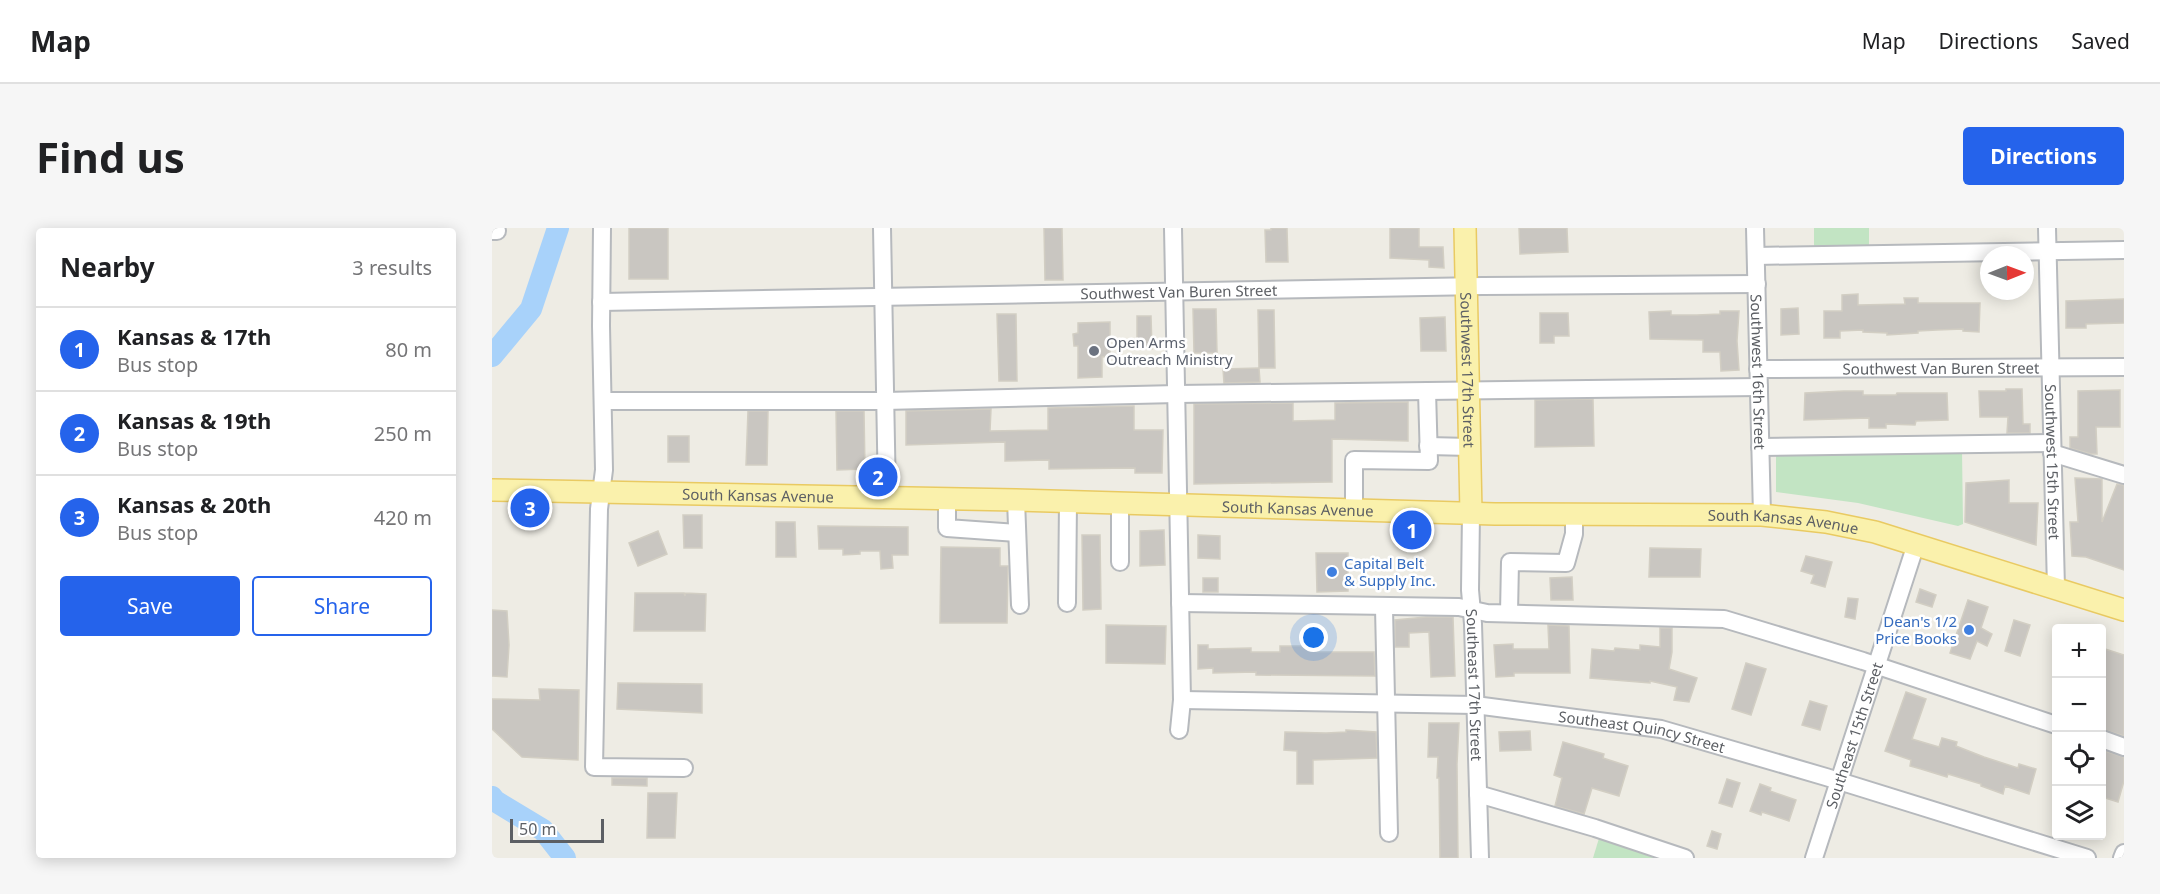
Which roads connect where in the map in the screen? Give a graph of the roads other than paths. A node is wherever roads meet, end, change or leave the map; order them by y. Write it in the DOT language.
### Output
graph roads {
  1 [pos="602,228"];
  2 [pos="882,228"];
  3 [pos="1173,228"];
  4 [pos="1465,228"];
  5 [pos="1755,228"];
  6 [pos="2047,228"];
  7 [pos="2124,250"];
  8 [pos="2048,251"];
  9 [pos="1756,256"];
  10 [pos="1757,284"];
  11 [pos="1466,287"];
  12 [pos="1174,291"];
  13 [pos="884,297"];
  14 [pos="601,302"];
  15 [pos="2050,367"];
  16 [pos="2124,367"];
  17 [pos="1758,369"];
  18 [pos="1759,387"];
  19 [pos="1427,391"];
  20 [pos="1468,391"];
  21 [pos="1177,394"];
  22 [pos="603,401"];
  23 [pos="885,401"];
  24 [pos="1428,446"];
  25 [pos="1470,447"];
  26 [pos="1760,447"];
  27 [pos="2052,448"];
  28 [pos="2124,475"];
  29 [pos="492,490"];
  30 [pos="602,491"];
  31 [pos="887,497"];
  32 [pos="947,499"];
  33 [pos="1016,500"];
  34 [pos="1068,502"];
  35 [pos="1120,503"];
  36 [pos="1178,504"];
  37 [pos="1354,509"];
  38 [pos="1471,513"];
  39 [pos="1574,514"];
  40 [pos="1761,515"];
  41 [pos="1017,533"];
  42 [pos="1916,544"];
  43 [pos="1120,562"];
  44 [pos="2056,588"];
  45 [pos="1067,603"];
  46 [pos="1180,603"];
  47 [pos="1020,605"];
  48 [pos="1384,608"];
  49 [pos="1472,610"];
  50 [pos="2124,610"];
  51 [pos="1509,613"];
  52 [pos="1876,667"];
  53 [pos="1182,700"];
  54 [pos="1387,704"];
  55 [pos="1475,705"];
  56 [pos="2052,724"];
  57 [pos="1179,730"];
  58 [pos="2106,740"];
  59 [pos="2124,747"];
  60 [pos="684,768"];
  61 [pos="1839,781"];
  62 [pos="1479,794"];
  63 [pos="1389,833"];
  64 [pos="2124,853"];
  65 [pos="1480,858"];
  66 [pos="1685,858"];
  67 [pos="1814,858"];
  68 [pos="2087,858"];
  69 [pos="2122,858"];
  1 -- 14 [label="street"];
  2 -- 13 [label="street"];
  3 -- 12 [label="street"];
  4 -- 11 [label="main road, Southwest 17th Street"];
  5 -- 9 [label="street, Southwest 16th Street"];
  6 -- 8 [label="street, Southwest 15th Street"];
  7 -- 8 [label="street"];
  8 -- 9 [label="street"];
  8 -- 15 [label="street, Southwest 15th Street"];
  9 -- 10 [label="street, Southwest 16th Street"];
  10 -- 11 [label="street, Southwest Van Buren Street"];
  10 -- 17 [label="street, Southwest 16th Street"];
  11 -- 12 [label="street, Southwest Van Buren Street"];
  11 -- 20 [label="main road, Southwest 17th Street"];
  12 -- 13 [label="street, Southwest Van Buren Street"];
  12 -- 21 [label="street"];
  13 -- 14 [label="street, Southwest Van Buren Street"];
  13 -- 23 [label="street"];
  14 -- 22 [label="street"];
  15 -- 16 [label="street, Southwest Van Buren Street"];
  15 -- 17 [label="street, Southwest Van Buren Street"];
  15 -- 27 [label="street, Southwest 15th Street"];
  17 -- 18 [label="street, Southwest 16th Street"];
  18 -- 20 [label="street"];
  18 -- 26 [label="street, Southwest 16th Street"];
  19 -- 20 [label="street"];
  19 -- 21 [label="street"];
  19 -- 24 [label="street"];
  20 -- 25 [label="main road, Southwest 17th Street"];
  21 -- 23 [label="street"];
  21 -- 36 [label="street"];
  22 -- 23 [label="street"];
  22 -- 30 [label="street"];
  23 -- 31 [label="street"];
  24 -- 25 [label="street"];
  24 -- 37 [label="street"];
  25 -- 38 [label="main road, Southwest 17th Street"];
  26 -- 27 [label="street"];
  26 -- 40 [label="street, Southwest 16th Street"];
  27 -- 28 [label="street"];
  27 -- 44 [label="street, Southwest 15th Street"];
  29 -- 30 [label="main road, South Kansas Avenue"];
  30 -- 31 [label="main road, South Kansas Avenue"];
  30 -- 60 [label="street"];
  31 -- 32 [label="main road, South Kansas Avenue"];
  32 -- 33 [label="main road, South Kansas Avenue"];
  32 -- 41 [label="street"];
  33 -- 34 [label="main road, South Kansas Avenue"];
  33 -- 41 [label="street"];
  34 -- 35 [label="main road, South Kansas Avenue"];
  34 -- 45 [label="street"];
  35 -- 36 [label="main road, South Kansas Avenue"];
  35 -- 43 [label="street"];
  36 -- 37 [label="main road, South Kansas Avenue"];
  36 -- 46 [label="street"];
  37 -- 38 [label="main road, South Kansas Avenue"];
  38 -- 39 [label="main road, South Kansas Avenue"];
  38 -- 49 [label="street, Southeast 17th Street"];
  39 -- 40 [label="main road, South Kansas Avenue"];
  39 -- 51 [label="street"];
  40 -- 42 [label="main road, South Kansas Avenue"];
  41 -- 47 [label="street"];
  42 -- 44 [label="main road, South Kansas Avenue"];
  42 -- 52 [label="street, Southeast 15th Street"];
  44 -- 50 [label="main road, South Kansas Avenue"];
  46 -- 48 [label="street"];
  46 -- 53 [label="street"];
  48 -- 49 [label="street"];
  48 -- 54 [label="street"];
  49 -- 51 [label="street"];
  49 -- 55 [label="street, Southeast 17th Street"];
  51 -- 52 [label="street"];
  52 -- 56 [label="street"];
  52 -- 61 [label="street, Southeast 15th Street"];
  53 -- 54 [label="street, Southeast Quincy Street"];
  53 -- 57 [label="street"];
  54 -- 55 [label="street, Southeast Quincy Street"];
  54 -- 63 [label="street"];
  55 -- 61 [label="street, Southeast Quincy Street"];
  55 -- 62 [label="street, Southeast 17th Street"];
  58 -- 59 [label="street"];
  61 -- 67 [label="street, Southeast 15th Street"];
  61 -- 68 [label="street, Southeast Quincy Street"];
  62 -- 65 [label="street, Southeast 17th Street"];
  62 -- 66 [label="street"];
  64 -- 69 [label="street"];
}
